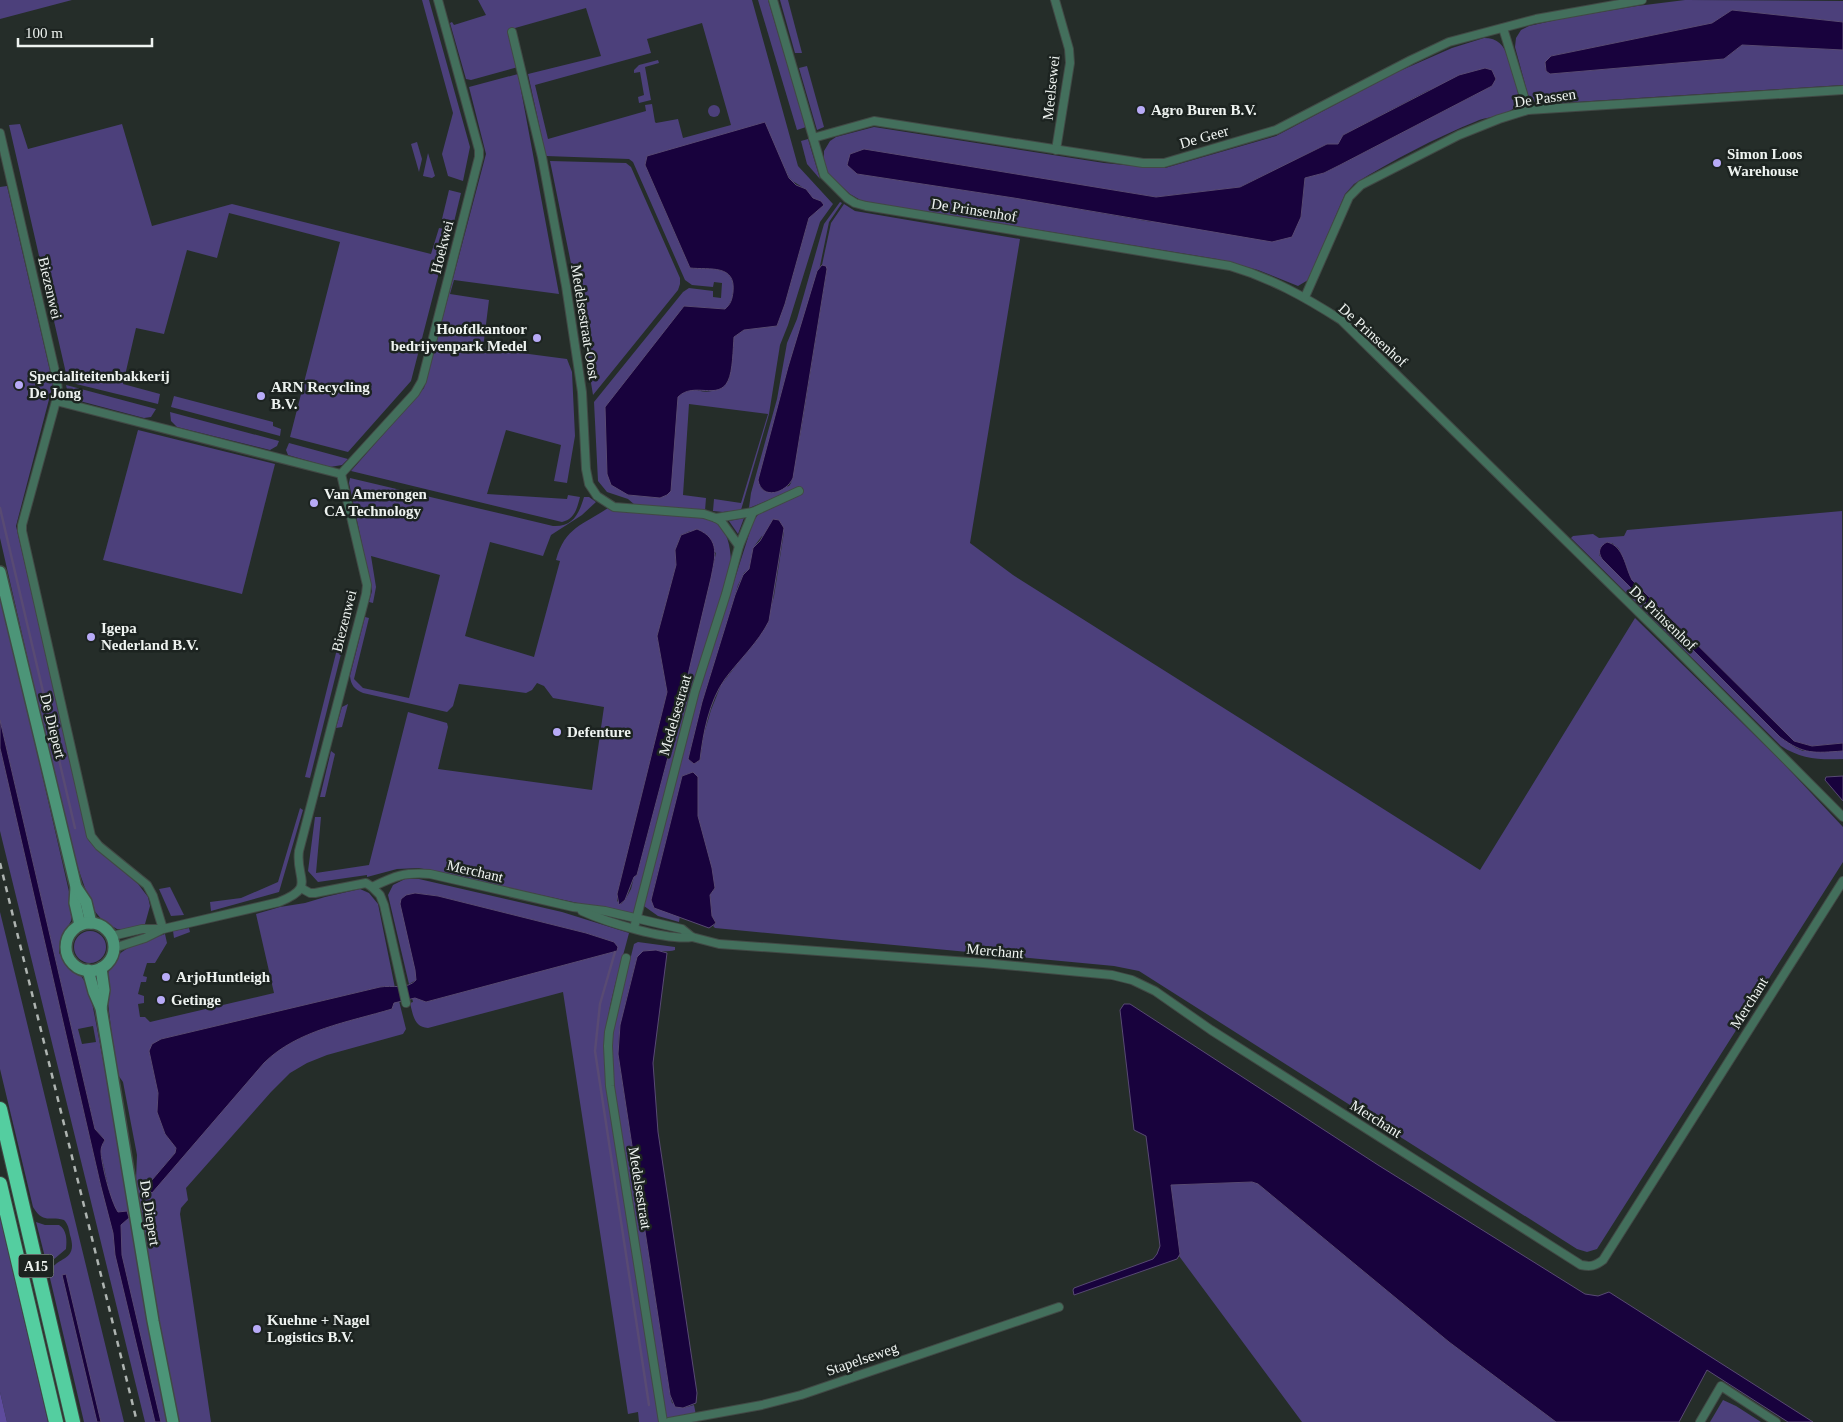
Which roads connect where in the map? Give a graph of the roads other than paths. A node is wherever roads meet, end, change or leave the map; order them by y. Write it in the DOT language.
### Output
graph roads {
  1 [pos="438,0"];
  2 [pos="773,0"];
  3 [pos="1055,0"];
  4 [pos="1642,0"];
  5 [pos="1503,28"];
  6 [pos="512,32"];
  7 [pos="1843,90"];
  8 [pos="1528,110"];
  9 [pos="0,133"];
  10 [pos="813,138"];
  11 [pos="1056,150"];
  12 [pos="1305,297"];
  13 [pos="56,401"];
  14 [pos="341,474"];
  15 [pos="799,491"];
  16 [pos="753,512"];
  17 [pos="716,518"];
  18 [pos="739,546"];
  19 [pos="0,572"];
  20 [pos="1843,817"];
  21 [pos="1843,880"];
  22 [pos="372,887"];
  23 [pos="300,888"];
  24 [pos="573,908"];
  25 [pos="637,919"];
  26 [pos="86,924"];
  27 [pos="634,928"];
  28 [pos="163,929"];
  29 [pos="692,937"];
  30 [pos="113,942"];
  31 [pos="626,958"];
  32 [pos="101,968"];
  33 [pos="88,970"];
  34 [pos="406,1003"];
  35 [pos="101,1008"];
  36 [pos="0,1109"];
  37 [pos="0,1184"];
  38 [pos="1059,1307"];
  39 [pos="56,1422"];
  40 [pos="73,1422"];
  41 [pos="173,1422"];
  42 [pos="663,1422"];
  43 [pos="669,1422"];
  44 [pos="1700,1422"];
  45 [pos="1776,1422"];
  1 -- 14 [label="street, Hoekwei"];
  2 -- 10 [label="street, De Prinsenhof"];
  3 -- 11 [label="street, Meelsewei"];
  4 -- 5 [label="street, De Geer"];
  5 -- 8 [label="street"];
  5 -- 11 [label="street, De Geer"];
  6 -- 17 [label="street, Medelsestraat-Oost"];
  7 -- 8 [label="street, De Passen"];
  8 -- 12 [label="street, De Passen"];
  9 -- 13 [label="street, Biezenwei"];
  10 -- 11 [label="street, De Geer"];
  10 -- 12 [label="street, De Prinsenhof"];
  12 -- 20 [label="street, De Prinsenhof"];
  13 -- 14 [label="street"];
  13 -- 28 [label="street, Biezenwei"];
  14 -- 23 [label="street, Biezenwei"];
  15 -- 16 [label="street, Medelsestraat-Oost"];
  16 -- 17 [label="street, Medelsestraat-Oost"];
  16 -- 18 [label="street, Medelsestraat"];
  17 -- 18 [label="street"];
  18 -- 25 [label="street, Medelsestraat"];
  19 -- 26 [label="main road, De Diepert"];
  21 -- 29 [label="street, Merchant"];
  22 -- 23 [label="street, Merchant"];
  22 -- 24 [label="street, Merchant"];
  22 -- 34 [label="street"];
  23 -- 28 [label="street"];
  24 -- 25 [label="street, Merchant"];
  24 -- 27 [label="street, Merchant"];
  25 -- 27 [label="street, Medelsestraat"];
  25 -- 29 [label="street, Merchant"];
  26 -- 30 [label="main road"];
  26 -- 33 [label="main road"];
  27 -- 29 [label="street, Merchant"];
  28 -- 30 [label="street"];
  28 -- 30 [label="street"];
  30 -- 32 [label="main road"];
  31 -- 42 [label="street, Medelsestraat"];
  32 -- 33 [label="main road"];
  32 -- 35 [label="main road, De Diepert"];
  33 -- 35 [label="main road, De Diepert"];
  35 -- 41 [label="main road, De Diepert"];
  36 -- 40 [label="highway, A15"];
  37 -- 39 [label="highway, A15"];
  38 -- 43 [label="street, Stapelseweg"];
  44 -- 45 [label="street"];
}
